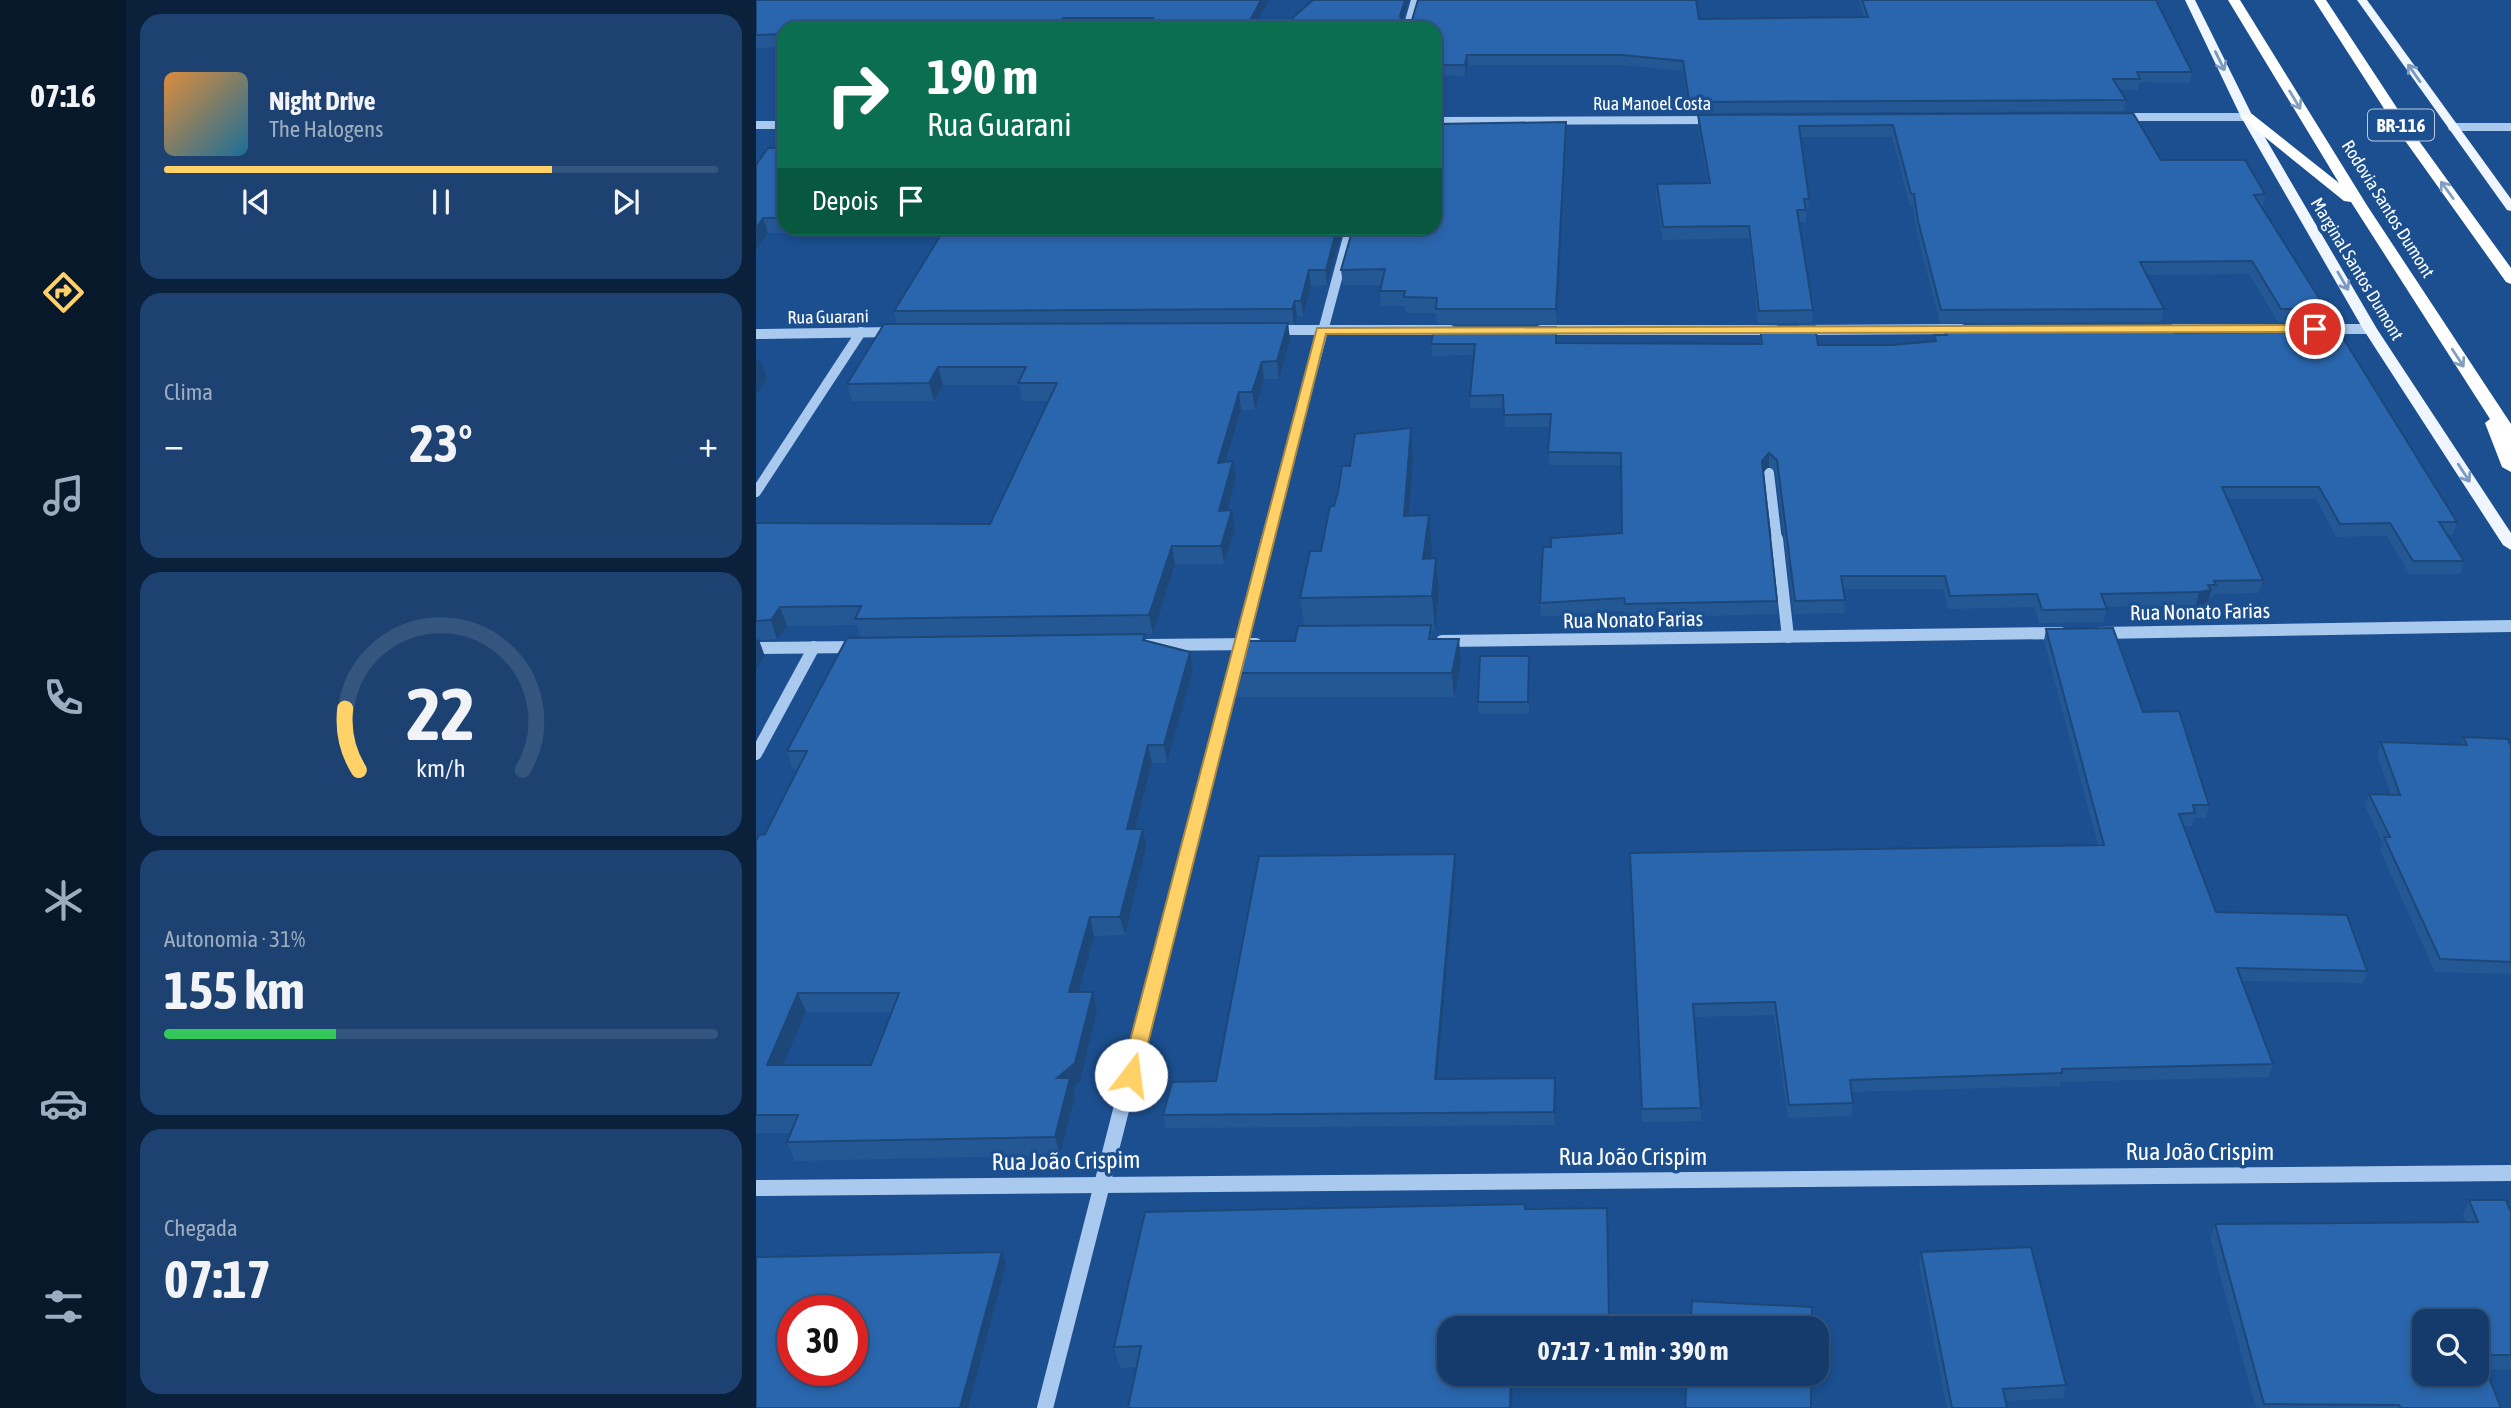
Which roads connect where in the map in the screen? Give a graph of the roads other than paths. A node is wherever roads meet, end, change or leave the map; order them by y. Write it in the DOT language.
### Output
graph roads {
  1 [pos="1415,0"];
  2 [pos="2190,0"];
  3 [pos="2234,0"];
  4 [pos="2320,0"];
  5 [pos="2362,0"];
  6 [pos="1409,21"];
  7 [pos="2107,117"];
  8 [pos="2247,117"];
  9 [pos="1729,120"];
  10 [pos="1442,121"];
  11 [pos="756,125"];
  12 [pos="777,125"];
  13 [pos="2452,127"];
  14 [pos="2511,127"];
  15 [pos="2361,207"];
  16 [pos="2511,207"];
  17 [pos="1349,235"];
  18 [pos="2511,279"];
  19 [pos="2147,329"];
  20 [pos="2370,329"];
  21 [pos="1265,330"];
  22 [pos="1321,330"];
  23 [pos="1461,330"];
  24 [pos="1531,330"];
  25 [pos="1979,330"];
  26 [pos="861,332"];
  27 [pos="903,332"];
  28 [pos="756,334"];
  29 [pos="2484,398"];
  30 [pos="2511,437"];
  31 [pos="2511,467"];
  32 [pos="1769,473"];
  33 [pos="756,492"];
  34 [pos="2511,545"];
  35 [pos="2511,626"];
  36 [pos="1788,638"];
  37 [pos="1433,642"];
  38 [pos="1269,643"];
  39 [pos="1242,644"];
  40 [pos="1132,645"];
  41 [pos="814,647"];
  42 [pos="869,647"];
  43 [pos="756,648"];
  44 [pos="756,754"];
  45 [pos="2511,1173"];
  46 [pos="1103,1183"];
  47 [pos="756,1188"];
  48 [pos="1045,1408"];
  1 -- 6 [label="street"];
  2 -- 8 [label="main road, Marginal Santos Dumont, one-way"];
  3 -- 15 [label="highway, Rodovia Santos Dumont, one-way"];
  18 -- 4 [label="highway, BR-116, one-way"];
  13 -- 5 [label="main road, BR-116, one-way"];
  7 -- 8 [label="street"];
  8 -- 15 [label="highway"];
  8 -- 20 [label="main road, Marginal Santos Dumont, one-way"];
  9 -- 10 [label="street, Rua Manoel Costa"];
  11 -- 12 [label="street"];
  13 -- 14 [label="street"];
  13 -- 16 [label="main road, BR-116"];
  15 -- 29 [label="highway, Rodovia Santos Dumont, one-way"];
  17 -- 22 [label="street"];
  19 -- 20 [label="street"];
  20 -- 34 [label="main road, Marginal Santos Dumont, one-way"];
  21 -- 22 [label="street"];
  22 -- 23 [label="street"];
  22 -- 39 [label="street"];
  24 -- 25 [label="street"];
  26 -- 27 [label="street, Rua Guarani"];
  26 -- 28 [label="street, Rua Guarani"];
  26 -- 33 [label="street"];
  29 -- 30 [label="highway, Rodovia Santos Dumont"];
  29 -- 31 [label="highway"];
  32 -- 36 [label="street"];
  35 -- 36 [label="street, Rua Nonato Farias"];
  36 -- 37 [label="street, Rua Nonato Farias"];
  38 -- 39 [label="street"];
  39 -- 40 [label="street"];
  39 -- 46 [label="street"];
  41 -- 42 [label="street"];
  41 -- 43 [label="street"];
  41 -- 44 [label="street"];
  45 -- 46 [label="street, Rua João Crispim"];
  46 -- 47 [label="street, Rua João Crispim"];
  46 -- 48 [label="street"];
}
